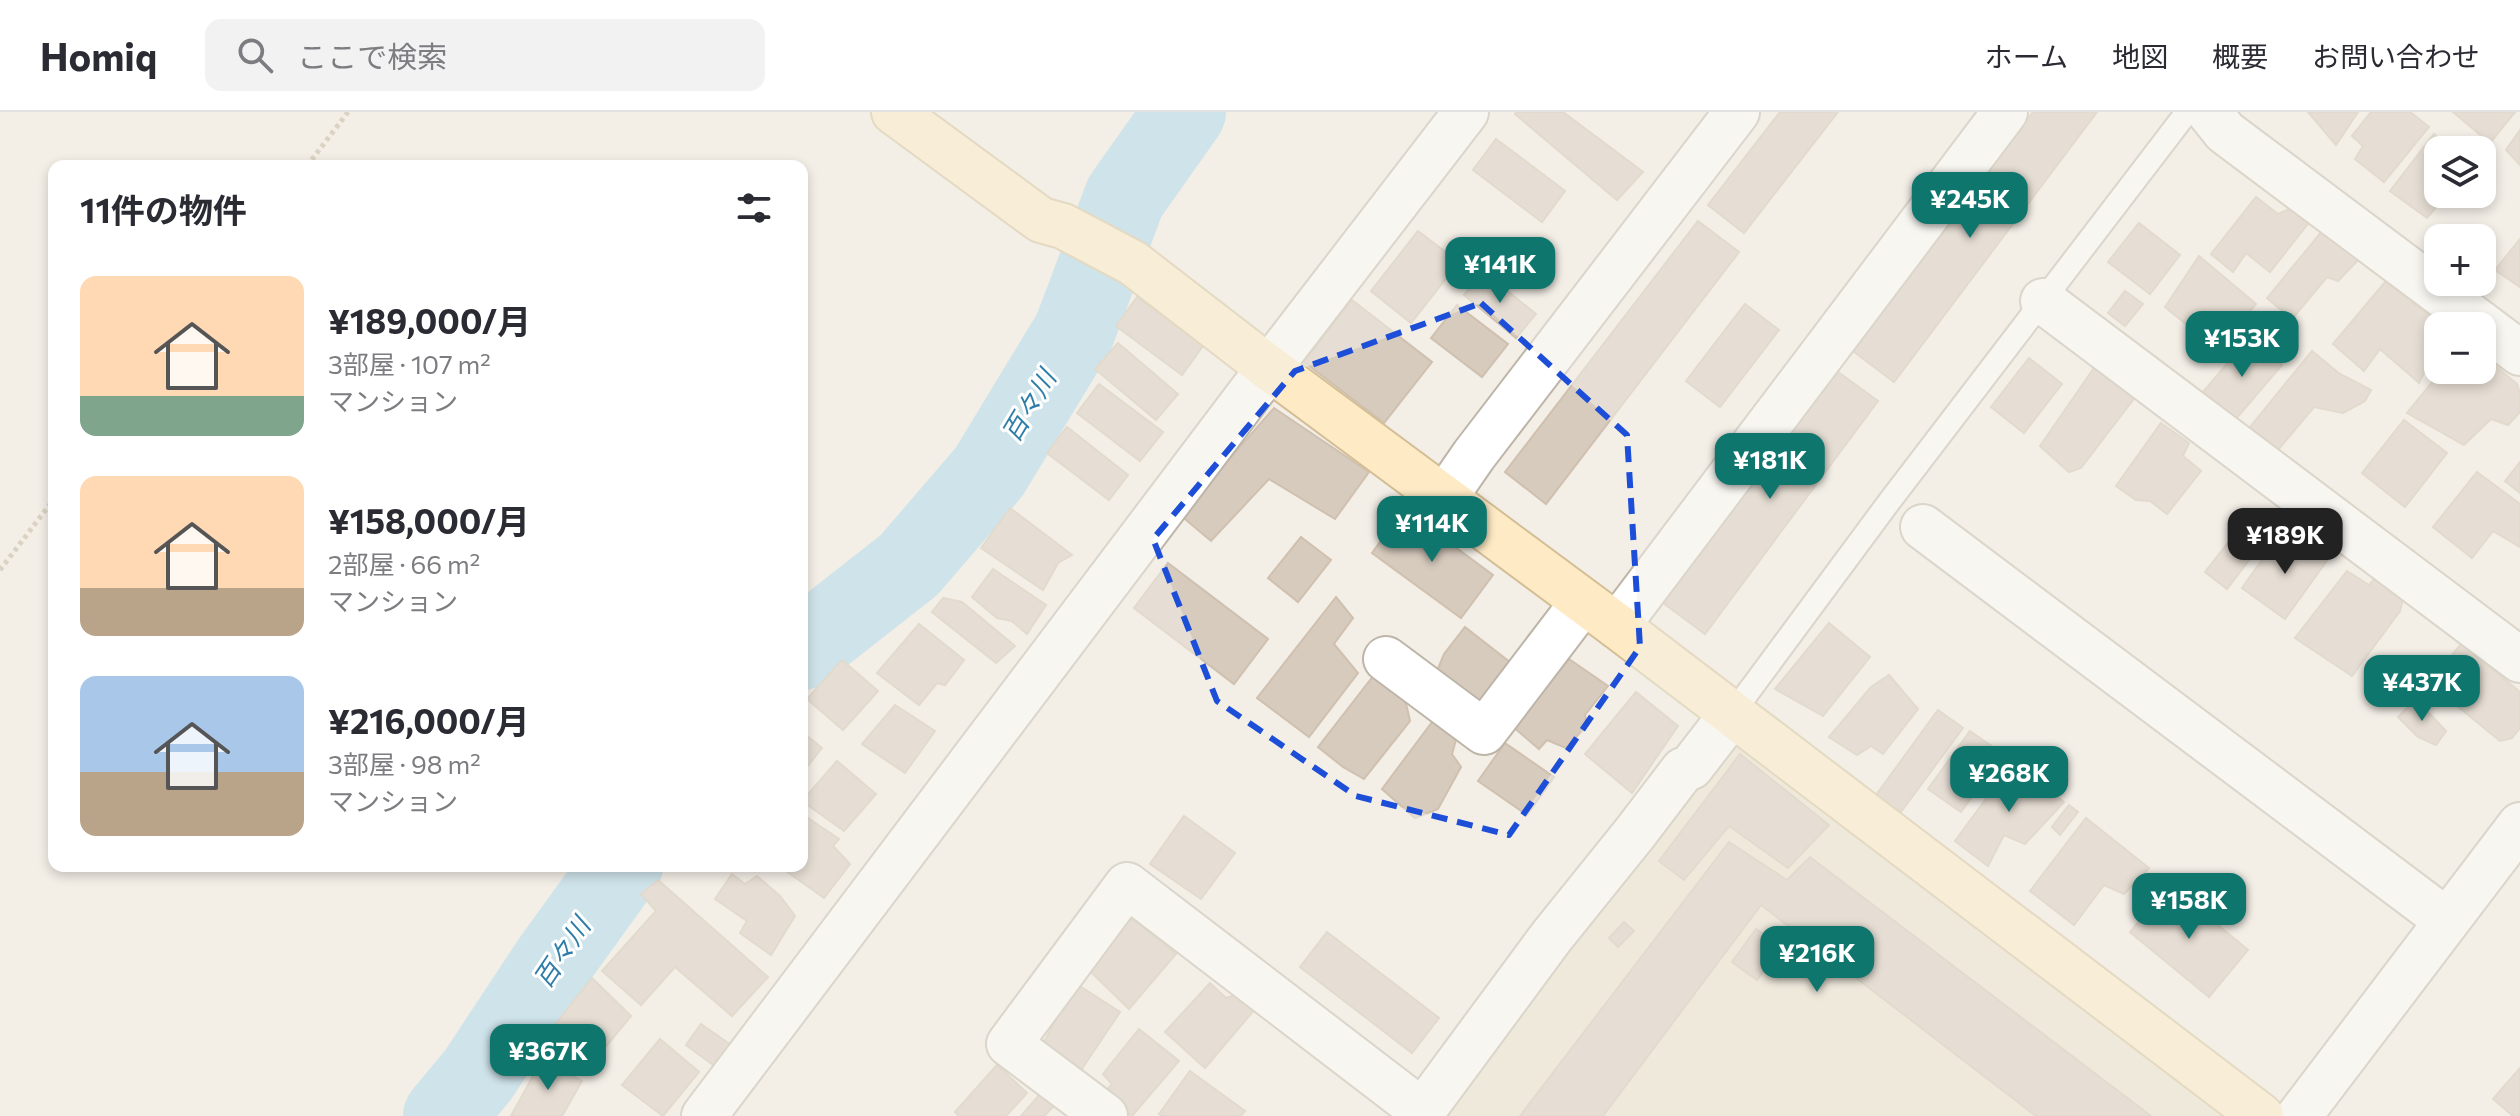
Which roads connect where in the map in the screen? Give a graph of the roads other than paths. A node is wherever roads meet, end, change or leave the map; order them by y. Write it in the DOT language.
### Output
graph roads {
  1 [pos="894,112"];
  2 [pos="1466,112"];
  3 [pos="1737,112"];
  4 [pos="2005,112"];
  5 [pos="2193,112"];
  6 [pos="2209,112"];
  7 [pos="2043,301"];
  8 [pos="2520,353"];
  9 [pos="1269,368"];
  10 [pos="1445,497"];
  11 [pos="1923,527"];
  12 [pos="1600,614"];
  13 [pos="1386,659"];
  14 [pos="2520,660"];
  15 [pos="1732,714"];
  16 [pos="2520,825"];
  17 [pos="2446,920"];
  18 [pos="1420,1114"];
  19 [pos="704,1116"];
  20 [pos="1105,1116"];
  21 [pos="2261,1116"];
  22 [pos="2299,1116"];
  1 -- 9 [label="street"];
  2 -- 9 [label="street"];
  3 -- 10 [label="street"];
  4 -- 12 [label="street"];
  5 -- 7 [label="lane"];
  6 -- 8 [label="street"];
  7 -- 14 [label="street"];
  7 -- 15 [label="lane"];
  9 -- 10 [label="street"];
  9 -- 19 [label="street"];
  10 -- 12 [label="street"];
  11 -- 17 [label="street"];
  12 -- 13 [label="street"];
  12 -- 15 [label="street"];
  15 -- 18 [label="street"];
  15 -- 21 [label="street"];
  16 -- 17 [label="street"];
  17 -- 22 [label="street"];
  18 -- 20 [label="street"];
}
